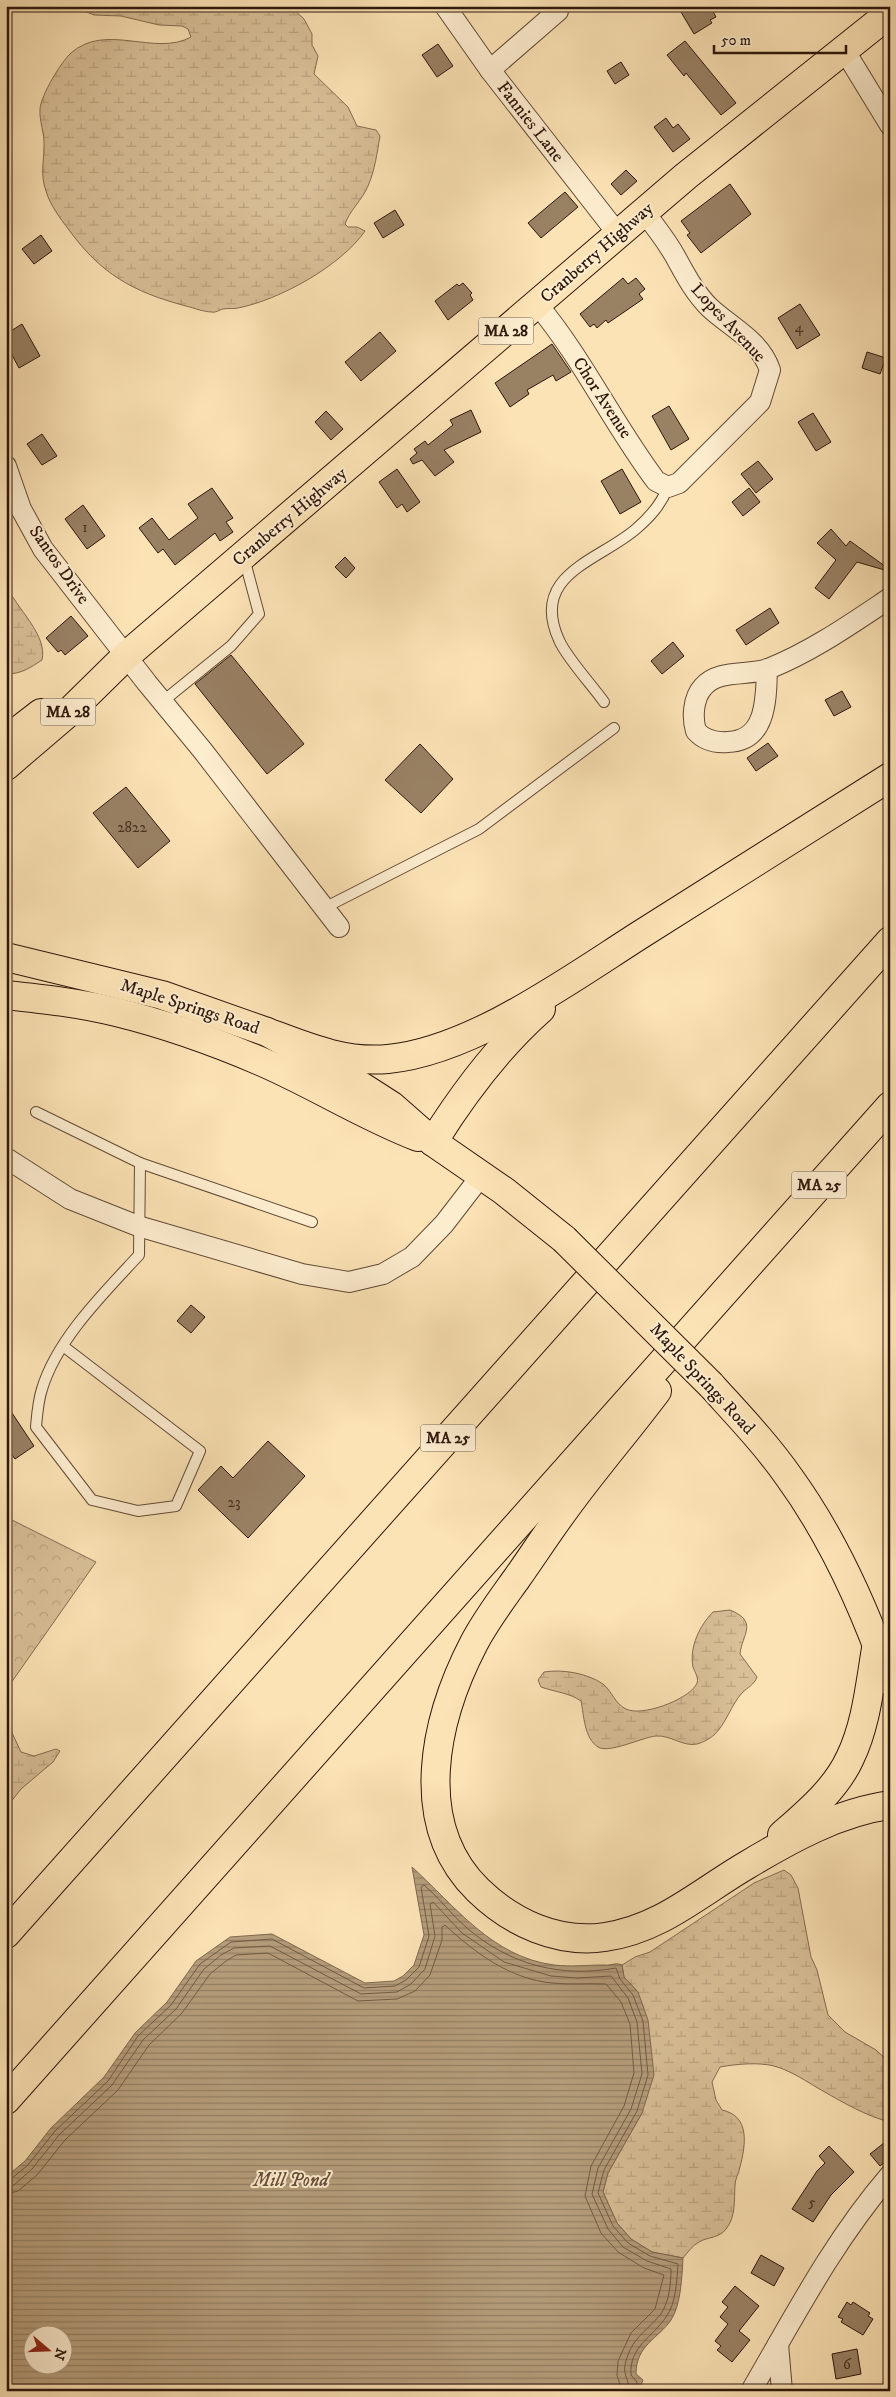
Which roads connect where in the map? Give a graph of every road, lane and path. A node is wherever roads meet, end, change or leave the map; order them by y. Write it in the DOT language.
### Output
graph roads {
  1 [pos="445,6"];
  2 [pos="558,11"];
  3 [pos="890,13"];
  4 [pos="843,48"];
  5 [pos="490,70"];
  6 [pos="890,125"];
  7 [pos="644,212"];
  8 [pos="618,234"];
  9 [pos="537,304"];
  10 [pos="6,466"];
  11 [pos="668,487"];
  12 [pos="244,556"];
  13 [pos="890,598"];
  14 [pos="127,655"];
  15 [pos="767,669"];
  16 [pos="162,702"];
  17 [pos="604,702"];
  18 [pos="614,728"];
  19 [pos="6,740"];
  20 [pos="6,766"];
  21 [pos="890,777"];
  22 [pos="324,908"];
  23 [pos="339,928"];
  24 [pos="890,941"];
  25 [pos="6,957"];
  26 [pos="579,975"];
  27 [pos="6,995"];
  28 [pos="267,1032"];
  29 [pos="890,1106"];
  30 [pos="36,1112"];
  31 [pos="433,1142"];
  32 [pos="6,1158"];
  33 [pos="140,1163"];
  34 [pos="481,1176"];
  35 [pos="312,1222"];
  36 [pos="138,1226"];
  37 [pos="749,1264"];
  38 [pos="63,1346"];
  39 [pos="877,1643"];
  40 [pos="890,1681"];
  41 [pos="890,1805"];
  42 [pos="746,1865"];
  43 [pos="6,1934"];
  44 [pos="6,2100"];
  45 [pos="890,2175"];
  46 [pos="778,2344"];
  47 [pos="751,2391"];
  48 [pos="782,2391"];
  1 -- 5 [label="street, Fannies Lane"];
  2 -- 5 [label="street"];
  3 -- 4 [label="main road, Cranberry Highway / MA 28"];
  4 -- 6 [label="street"];
  4 -- 7 [label="main road, Cranberry Highway / MA 28"];
  5 -- 8 [label="street, Fannies Lane"];
  7 -- 8 [label="main road, Cranberry Highway / MA 28"];
  7 -- 11 [label="street, Lopes Avenue"];
  8 -- 9 [label="main road, Cranberry Highway / MA 28"];
  9 -- 11 [label="street, Chor Avenue"];
  9 -- 12 [label="main road, Cranberry Highway / MA 28"];
  10 -- 14 [label="street, Santos Drive"];
  11 -- 17 [label="lane"];
  12 -- 14 [label="main road, Cranberry Highway / MA 28"];
  12 -- 16 [label="lane"];
  13 -- 15 [label="street"];
  14 -- 16 [label="street"];
  14 -- 19 [label="main road, Cranberry Highway / MA 28"];
  14 -- 20 [label="main road, Cranberry Highway / MA 28"];
  16 -- 22 [label="street"];
  18 -- 22 [label="lane"];
  21 -- 26 [label="main road"];
  22 -- 23 [label="street"];
  24 -- 43 [label="main road, MA 25"];
  25 -- 28 [label="main road, Maple Springs Road"];
  26 -- 28 [label="main road"];
  26 -- 31 [label="main road"];
  27 -- 31 [label="main road, Maple Springs Road"];
  28 -- 31 [label="main road, Maple Springs Road"];
  29 -- 37 [label="main road, MA 25"];
  30 -- 33 [label="lane"];
  31 -- 34 [label="main road, Maple Springs Road"];
  32 -- 36 [label="street"];
  33 -- 35 [label="lane"];
  33 -- 36 [label="lane"];
  34 -- 36 [label="street"];
  34 -- 39 [label="main road, Maple Springs Road, bridge"];
  36 -- 38 [label="lane"];
  37 -- 42 [label="main road"];
  37 -- 44 [label="main road, MA 25"];
  38 -- 38 [label="lane"];
  39 -- 40 [label="main road, Maple Springs Road"];
  39 -- 42 [label="main road"];
  41 -- 42 [label="main road"];
  45 -- 46 [label="street"];
  46 -- 47 [label="street"];
  46 -- 48 [label="street"];
}
